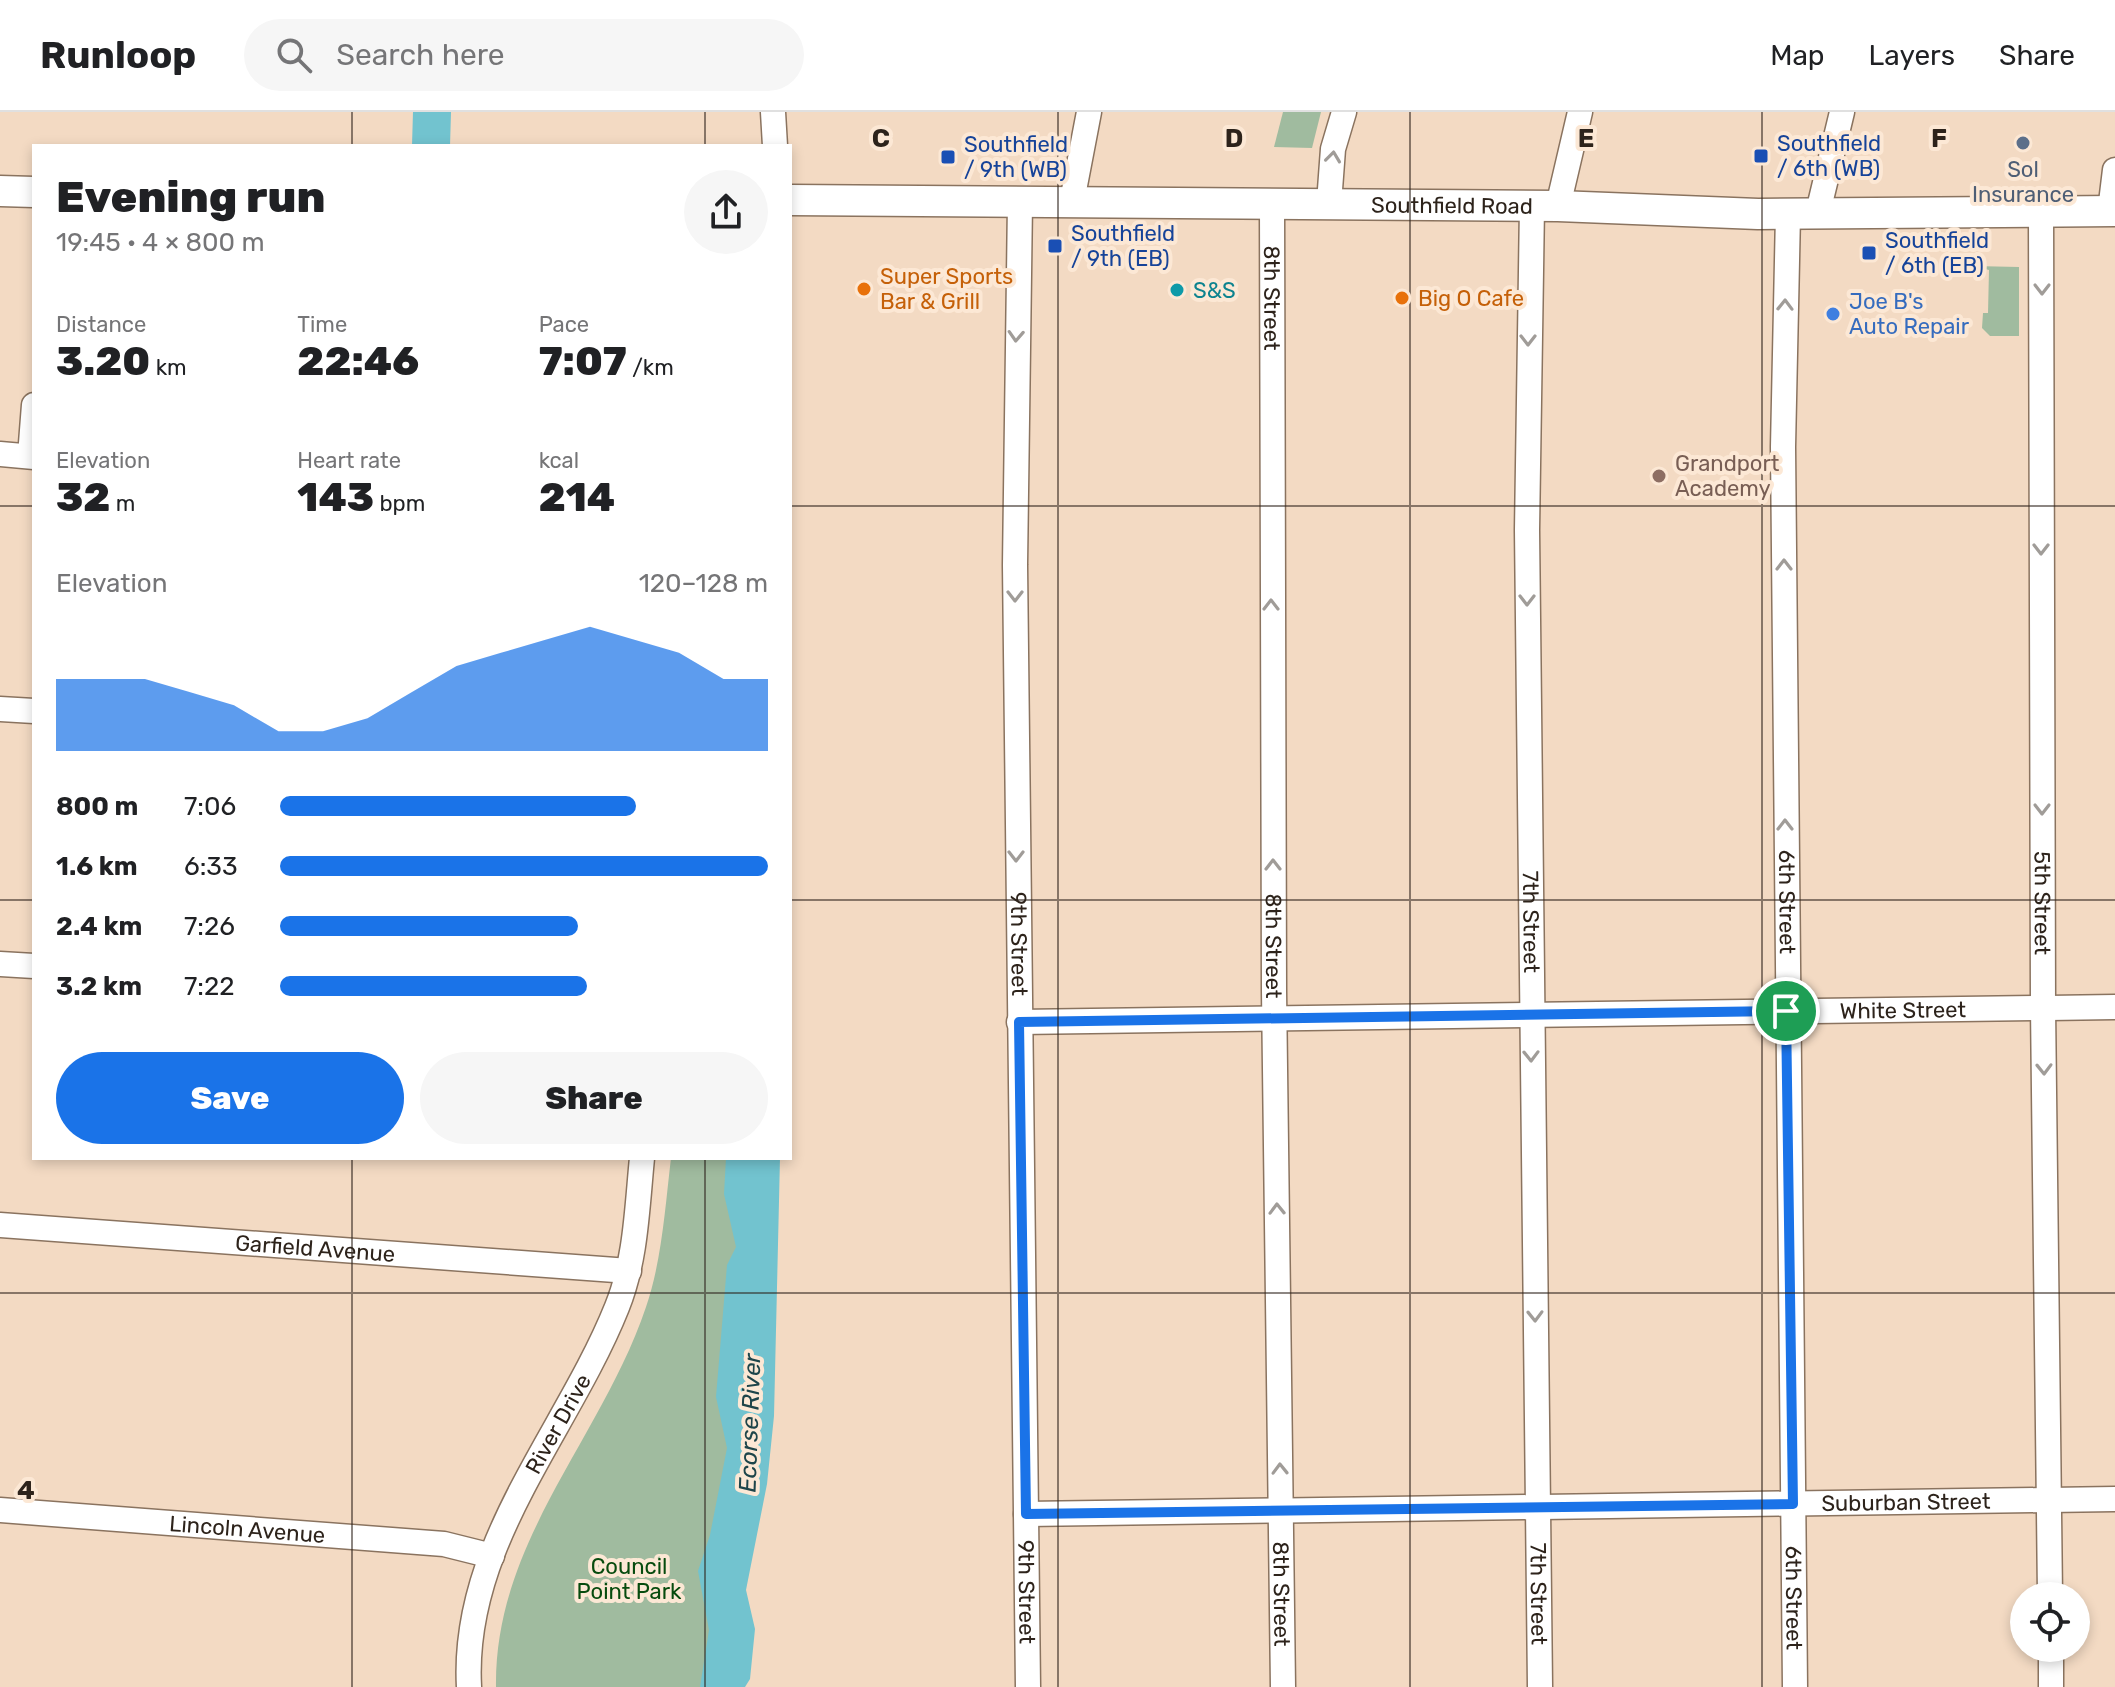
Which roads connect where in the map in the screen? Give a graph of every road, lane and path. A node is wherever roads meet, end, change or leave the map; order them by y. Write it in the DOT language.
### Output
graph roads {
  1 [pos="773,112"];
  2 [pos="1089,112"];
  3 [pos="1344,112"];
  4 [pos="1580,112"];
  5 [pos="1842,112"];
  6 [pos="775,144"];
  7 [pos="2115,170"];
  8 [pos="0,191"];
  9 [pos="32,192"];
  10 [pos="792,200"];
  11 [pos="1072,201"];
  12 [pos="1020,202"];
  13 [pos="1329,203"];
  14 [pos="1272,204"];
  15 [pos="1545,206"];
  16 [pos="2041,211"];
  17 [pos="2112,211"];
  18 [pos="1803,213"];
  19 [pos="0,454"];
  20 [pos="32,457"];
  21 [pos="0,709"];
  22 [pos="32,711"];
  23 [pos="0,964"];
  24 [pos="32,966"];
  25 [pos="2043,1007"];
  26 [pos="2115,1007"];
  27 [pos="1786,1011"];
  28 [pos="1531,1015"];
  29 [pos="1275,1018"];
  30 [pos="1019,1022"];
  31 [pos="642,1160"];
  32 [pos="0,1225"];
  33 [pos="629,1271"];
  34 [pos="2115,1499"];
  35 [pos="2049,1500"];
  36 [pos="1793,1504"];
  37 [pos="1538,1507"];
  38 [pos="0,1510"];
  39 [pos="1281,1511"];
  40 [pos="1026,1514"];
  41 [pos="492,1556"];
  42 [pos="2050,1582"];
  43 [pos="2051,1662"];
  44 [pos="469,1687"];
  45 [pos="1028,1687"];
  46 [pos="1283,1687"];
  47 [pos="1540,1687"];
  48 [pos="1795,1687"];
  49 [pos="2051,1687"];
  1 -- 6 [label="street"];
  2 -- 11 [label="street"];
  13 -- 3 [label="street, one-way"];
  4 -- 15 [label="street, 7th Street"];
  5 -- 18 [label="street, 6th Street"];
  7 -- 17 [label="street"];
  8 -- 9 [label="main road"];
  10 -- 12 [label="main road, Southfield Road"];
  11 -- 12 [label="main road, Southfield Road"];
  11 -- 14 [label="main road, Southfield Road"];
  12 -- 30 [label="street, 9th Street, one-way"];
  13 -- 14 [label="main road, Southfield Road"];
  13 -- 15 [label="main road, Southfield Road"];
  29 -- 14 [label="street, 8th Street, one-way"];
  15 -- 18 [label="main road, Southfield Road"];
  15 -- 28 [label="street, 7th Street, one-way"];
  16 -- 17 [label="main road, Southfield Road"];
  16 -- 18 [label="main road, Southfield Road"];
  16 -- 25 [label="street, 5th Street, one-way"];
  27 -- 18 [label="street, 6th Street, one-way"];
  19 -- 20 [label="street"];
  21 -- 22 [label="street"];
  23 -- 24 [label="street"];
  25 -- 26 [label="street, White Street"];
  25 -- 27 [label="street, White Street"];
  25 -- 35 [label="street, 5th Street, one-way"];
  27 -- 28 [label="street, White Street"];
  27 -- 36 [label="street, 6th Street"];
  28 -- 29 [label="street, White Street"];
  28 -- 37 [label="street, 7th Street, one-way"];
  29 -- 30 [label="street, White Street"];
  39 -- 29 [label="street, 8th Street, one-way"];
  30 -- 40 [label="street, 9th Street"];
  31 -- 33 [label="street, River Drive"];
  32 -- 33 [label="street, Garfield Avenue"];
  33 -- 41 [label="street, River Drive"];
  34 -- 35 [label="street, Suburban Street"];
  35 -- 36 [label="street, Suburban Street"];
  35 -- 42 [label="street, 5th Street"];
  36 -- 37 [label="street, Suburban Street"];
  36 -- 48 [label="street, 6th Street"];
  37 -- 39 [label="street, Suburban Street"];
  37 -- 47 [label="street, 7th Street"];
  38 -- 41 [label="street, Lincoln Avenue"];
  39 -- 40 [label="street, Suburban Street"];
  39 -- 46 [label="street, 8th Street"];
  40 -- 45 [label="street, 9th Street"];
  41 -- 44 [label="street, River Drive"];
  43 -- 49 [label="street"];
}
